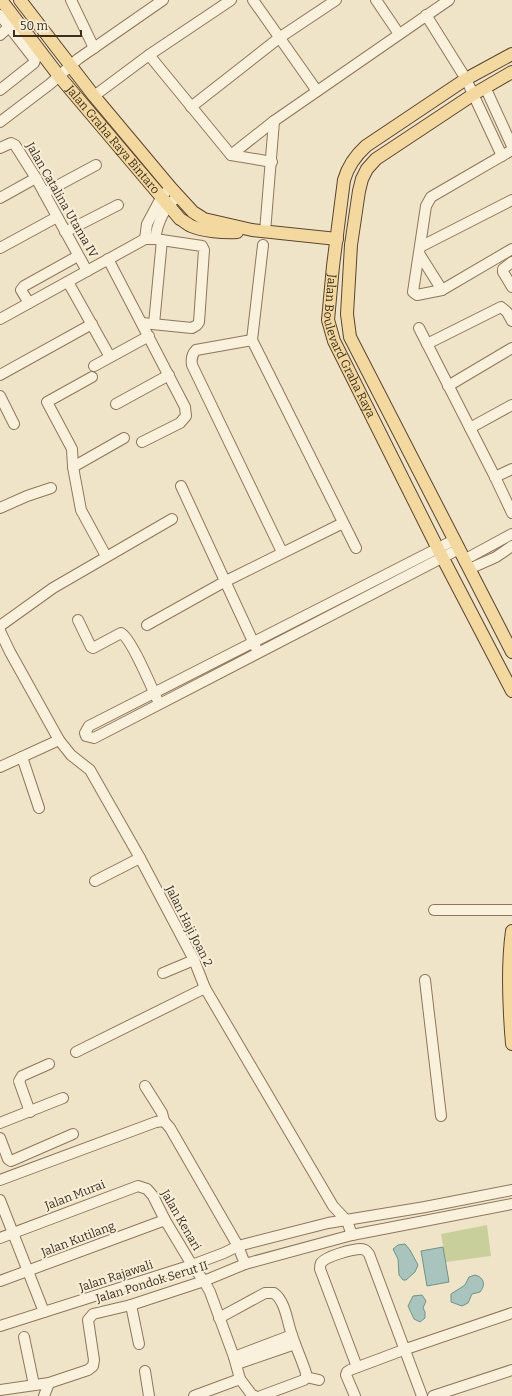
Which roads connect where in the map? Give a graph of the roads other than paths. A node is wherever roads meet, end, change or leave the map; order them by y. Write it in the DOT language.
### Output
graph roads {
  1 [pos="1,0"];
  2 [pos="20,0"];
  3 [pos="71,0"];
  4 [pos="162,0"];
  5 [pos="230,0"];
  6 [pos="253,0"];
  7 [pos="336,0"];
  8 [pos="376,0"];
  9 [pos="450,0"];
  10 [pos="0,15"];
  11 [pos="426,15"];
  12 [pos="9,27"];
  13 [pos="399,34"];
  14 [pos="0,35"];
  15 [pos="280,38"];
  16 [pos="94,48"];
  17 [pos="512,54"];
  18 [pos="149,55"];
  19 [pos="75,62"];
  20 [pos="512,72"];
  21 [pos="59,76"];
  22 [pos="466,79"];
  23 [pos="485,88"];
  24 [pos="0,90"];
  25 [pos="318,91"];
  26 [pos="474,94"];
  27 [pos="94,96"];
  28 [pos="191,107"];
  29 [pos="274,121"];
  30 [pos="0,122"];
  31 [pos="512,146"];
  32 [pos="0,148"];
  33 [pos="512,150"];
  34 [pos="231,155"];
  35 [pos="502,156"];
  36 [pos="272,162"];
  37 [pos="96,165"];
  38 [pos="36,178"];
  39 [pos="44,193"];
  40 [pos="170,196"];
  41 [pos="0,198"];
  42 [pos="512,200"];
  43 [pos="118,205"];
  44 [pos="57,217"];
  45 [pos="65,232"];
  46 [pos="265,232"];
  47 [pos="145,239"];
  48 [pos="158,239"];
  49 [pos="337,239"];
  50 [pos="263,245"];
  51 [pos="0,248"];
  52 [pos="512,249"];
  53 [pos="420,251"];
  54 [pos="78,256"];
  55 [pos="108,259"];
  56 [pos="512,262"];
  57 [pos="87,271"];
  58 [pos="68,282"];
  59 [pos="512,287"];
  60 [pos="442,290"];
  61 [pos="29,303"];
  62 [pos="0,320"];
  63 [pos="512,320"];
  64 [pos="142,323"];
  65 [pos="92,324"];
  66 [pos="154,324"];
  67 [pos="419,328"];
  68 [pos="149,336"];
  69 [pos="252,340"];
  70 [pos="427,344"];
  71 [pos="512,348"];
  72 [pos="110,357"];
  73 [pos="94,366"];
  74 [pos="0,375"];
  75 [pos="169,375"];
  76 [pos="92,377"];
  77 [pos="448,386"];
  78 [pos="0,398"];
  79 [pos="116,404"];
  80 [pos="512,405"];
  81 [pos="14,424"];
  82 [pos="470,428"];
  83 [pos="124,438"];
  84 [pos="142,442"];
  85 [pos="73,467"];
  86 [pos="512,469"];
  87 [pos="495,477"];
  88 [pos="181,486"];
  89 [pos="51,488"];
  90 [pos="0,508"];
  91 [pos="512,513"];
  92 [pos="172,519"];
  93 [pos="343,523"];
  94 [pos="512,534"];
  95 [pos="512,546"];
  96 [pos="356,548"];
  97 [pos="282,552"];
  98 [pos="441,554"];
  99 [pos="461,555"];
  100 [pos="106,556"];
  101 [pos="224,582"];
  102 [pos="78,620"];
  103 [pos="147,625"];
  104 [pos="0,626"];
  105 [pos="0,631"];
  106 [pos="253,643"];
  107 [pos="512,652"];
  108 [pos="259,653"];
  109 [pos="512,691"];
  110 [pos="154,693"];
  111 [pos="159,704"];
  112 [pos="59,740"];
  113 [pos="22,757"];
  114 [pos="0,767"];
  115 [pos="40,808"];
  116 [pos="140,858"];
  117 [pos="95,881"];
  118 [pos="434,910"];
  119 [pos="512,910"];
  120 [pos="512,931"];
  121 [pos="194,960"];
  122 [pos="163,973"];
  123 [pos="425,980"];
  124 [pos="205,988"];
  125 [pos="512,1044"];
  126 [pos="76,1052"];
  127 [pos="49,1064"];
  128 [pos="145,1086"];
  129 [pos="63,1098"];
  130 [pos="30,1112"];
  131 [pos="441,1116"];
  132 [pos="164,1121"];
  133 [pos="0,1123"];
  134 [pos="72,1134"];
  135 [pos="1,1144"];
  136 [pos="0,1180"];
  137 [pos="147,1189"];
  138 [pos="512,1190"];
  139 [pos="0,1200"];
  140 [pos="512,1204"];
  141 [pos="165,1220"];
  142 [pos="347,1221"];
  143 [pos="13,1233"];
  144 [pos="352,1235"];
  145 [pos="0,1238"];
  146 [pos="238,1246"];
  147 [pos="245,1264"];
  148 [pos="192,1265"];
  149 [pos="28,1272"];
  150 [pos="0,1281"];
  151 [pos="204,1281"];
  152 [pos="131,1305"];
  153 [pos="44,1312"];
  154 [pos="512,1313"];
  155 [pos="219,1318"];
  156 [pos="0,1326"];
  157 [pos="24,1337"];
  158 [pos="294,1339"];
  159 [pos="139,1344"];
  160 [pos="406,1349"];
  161 [pos="236,1361"];
  162 [pos="357,1367"];
  163 [pos="512,1370"];
  164 [pos="145,1371"];
  165 [pos="306,1377"];
  166 [pos="240,1379"];
  167 [pos="319,1380"];
  168 [pos="48,1383"];
  169 [pos="34,1385"];
  170 [pos="0,1390"];
  171 [pos="220,1391"];
  172 [pos="44,1396"];
  173 [pos="149,1396"];
  174 [pos="194,1396"];
  175 [pos="256,1396"];
  176 [pos="261,1396"];
  177 [pos="355,1396"];
  178 [pos="422,1396"];
  179 [pos="433,1396"];
  1 -- 21 [label="main road, Jalan Graha Raya Bintaro"];
  2 -- 19 [label="main road, Jalan Graha Raya Bintaro"];
  3 -- 16 [label="street"];
  4 -- 16 [label="street"];
  5 -- 18 [label="street"];
  6 -- 15 [label="street"];
  7 -- 15 [label="street"];
  8 -- 13 [label="street"];
  9 -- 11 [label="street"];
  10 -- 12 [label="street"];
  11 -- 13 [label="street"];
  11 -- 22 [label="street"];
  12 -- 14 [label="street"];
  12 -- 24 [label="street"];
  13 -- 25 [label="street"];
  15 -- 25 [label="street"];
  15 -- 28 [label="street"];
  16 -- 19 [label="street"];
  17 -- 22 [label="main road, Jalan Boulevard Graha Raya"];
  18 -- 27 [label="street"];
  18 -- 28 [label="street"];
  19 -- 21 [label="street"];
  19 -- 27 [label="main road, Jalan Graha Raya Bintaro"];
  20 -- 23 [label="main road, Jalan Boulevard Graha Raya"];
  21 -- 30 [label="street"];
  21 -- 40 [label="main road, Jalan Graha Raya Bintaro"];
  22 -- 26 [label="street"];
  22 -- 49 [label="main road, Jalan Boulevard Graha Raya"];
  23 -- 26 [label="main road, Jalan Boulevard Graha Raya"];
  23 -- 31 [label="street"];
  25 -- 29 [label="street"];
  26 -- 35 [label="street"];
  26 -- 99 [label="main road, Jalan Boulevard Graha Raya"];
  27 -- 40 [label="main road, Jalan Graha Raya Bintaro"];
  28 -- 34 [label="street"];
  29 -- 34 [label="street"];
  29 -- 36 [label="street"];
  32 -- 38 [label="street, Jalan Catalina Utama IV"];
  33 -- 35 [label="street"];
  34 -- 36 [label="street"];
  35 -- 53 [label="street"];
  36 -- 46 [label="street"];
  37 -- 39 [label="street"];
  38 -- 39 [label="street, Jalan Catalina Utama IV"];
  38 -- 41 [label="street"];
  39 -- 44 [label="street, Jalan Catalina Utama IV"];
  40 -- 46 [label="main road, Jalan Graha Raya Bintaro"];
  40 -- 47 [label="street"];
  40 -- 48 [label="street"];
  42 -- 53 [label="street"];
  43 -- 45 [label="street"];
  44 -- 45 [label="street, Jalan Catalina Utama IV"];
  44 -- 51 [label="street"];
  45 -- 54 [label="street, Jalan Catalina Utama IV"];
  46 -- 49 [label="main road, Jalan Graha Raya Bintaro"];
  47 -- 48 [label="street"];
  47 -- 55 [label="street"];
  48 -- 66 [label="street"];
  48 -- 66 [label="street"];
  49 -- 98 [label="main road, Jalan Boulevard Graha Raya"];
  50 -- 69 [label="street"];
  52 -- 60 [label="street"];
  53 -- 60 [label="street"];
  53 -- 60 [label="street"];
  54 -- 57 [label="street, Jalan Catalina Utama IV"];
  54 -- 61 [label="street"];
  55 -- 57 [label="street"];
  55 -- 64 [label="street"];
  56 -- 59 [label="street"];
  57 -- 58 [label="street"];
  58 -- 61 [label="street"];
  58 -- 65 [label="street"];
  61 -- 62 [label="street"];
  63 -- 70 [label="street"];
  64 -- 66 [label="street"];
  64 -- 68 [label="street"];
  65 -- 72 [label="street"];
  65 -- 74 [label="street"];
  67 -- 70 [label="street"];
  68 -- 72 [label="street"];
  68 -- 75 [label="street"];
  69 -- 93 [label="street"];
  69 -- 97 [label="street"];
  70 -- 77 [label="street"];
  71 -- 77 [label="street"];
  72 -- 73 [label="street"];
  75 -- 79 [label="street"];
  75 -- 84 [label="street"];
  76 -- 85 [label="street"];
  77 -- 82 [label="street"];
  78 -- 81 [label="street"];
  80 -- 82 [label="street"];
  82 -- 87 [label="street"];
  83 -- 85 [label="street"];
  85 -- 100 [label="street"];
  86 -- 87 [label="street"];
  87 -- 91 [label="street"];
  88 -- 101 [label="street"];
  89 -- 90 [label="street"];
  92 -- 100 [label="street"];
  93 -- 96 [label="street"];
  93 -- 97 [label="street"];
  94 -- 99 [label="street"];
  95 -- 99 [label="street"];
  97 -- 101 [label="street"];
  98 -- 99 [label="street"];
  98 -- 106 [label="street"];
  98 -- 108 [label="street"];
  98 -- 109 [label="main road, Jalan Boulevard Graha Raya"];
  99 -- 107 [label="main road, Jalan Boulevard Graha Raya"];
  100 -- 104 [label="street"];
  101 -- 103 [label="street"];
  101 -- 106 [label="street"];
  102 -- 110 [label="street"];
  105 -- 112 [label="street, Jalan Haji Joan 2"];
  106 -- 108 [label="street"];
  106 -- 110 [label="street"];
  108 -- 111 [label="street"];
  110 -- 111 [label="street"];
  110 -- 111 [label="street"];
  112 -- 113 [label="street"];
  112 -- 116 [label="street, Jalan Haji Joan 2"];
  113 -- 114 [label="street"];
  113 -- 115 [label="street"];
  116 -- 117 [label="street"];
  116 -- 121 [label="street, Jalan Haji Joan 2"];
  118 -- 119 [label="street"];
  120 -- 125 [label="main road"];
  121 -- 122 [label="street"];
  121 -- 124 [label="street, Jalan Haji Joan 2"];
  123 -- 131 [label="street"];
  124 -- 126 [label="street"];
  124 -- 142 [label="street, Jalan Haji Joan 2"];
  127 -- 130 [label="street"];
  128 -- 132 [label="street"];
  129 -- 130 [label="street"];
  130 -- 133 [label="street"];
  132 -- 136 [label="street"];
  132 -- 146 [label="street"];
  134 -- 135 [label="street"];
  137 -- 141 [label="street, Jalan Kenari"];
  137 -- 143 [label="street, Jalan Murai"];
  138 -- 142 [label="street, Jalan Rajawali"];
  139 -- 143 [label="street"];
  140 -- 144 [label="street, Jalan Pondok Serut II"];
  141 -- 148 [label="street, Jalan Kenari"];
  141 -- 149 [label="street, Jalan Kutilang"];
  142 -- 144 [label="street, Jalan Haji Joan 2"];
  142 -- 146 [label="street, Jalan Rajawali"];
  143 -- 145 [label="street, Jalan Murai"];
  143 -- 149 [label="street"];
  144 -- 147 [label="street, Jalan Pondok Serut II"];
  146 -- 147 [label="street"];
  146 -- 148 [label="street, Jalan Rajawali"];
  147 -- 151 [label="street, Jalan Pondok Serut II"];
  148 -- 151 [label="street, Jalan Kenari"];
  148 -- 153 [label="street, Jalan Rajawali"];
  149 -- 150 [label="street, Jalan Kutilang"];
  149 -- 153 [label="street"];
  151 -- 152 [label="street, Jalan Pondok Serut II"];
  151 -- 155 [label="street, Jalan Kenari"];
  152 -- 159 [label="street"];
  152 -- 168 [label="street, Jalan Pondok Serut II"];
  153 -- 156 [label="street, Jalan Rajawali"];
  154 -- 160 [label="street"];
  155 -- 158 [label="street"];
  155 -- 161 [label="street, Jalan Kenari"];
  157 -- 169 [label="street"];
  158 -- 161 [label="street"];
  158 -- 165 [label="street"];
  160 -- 162 [label="street"];
  160 -- 162 [label="street"];
  160 -- 178 [label="street"];
  161 -- 166 [label="street, Jalan Kenari"];
  162 -- 177 [label="street"];
  163 -- 179 [label="street"];
  164 -- 173 [label="street"];
  165 -- 167 [label="street"];
  165 -- 176 [label="street"];
  166 -- 171 [label="street"];
  166 -- 175 [label="street"];
  168 -- 169 [label="street"];
  168 -- 172 [label="street"];
  169 -- 170 [label="street"];
  171 -- 174 [label="street"];
}
